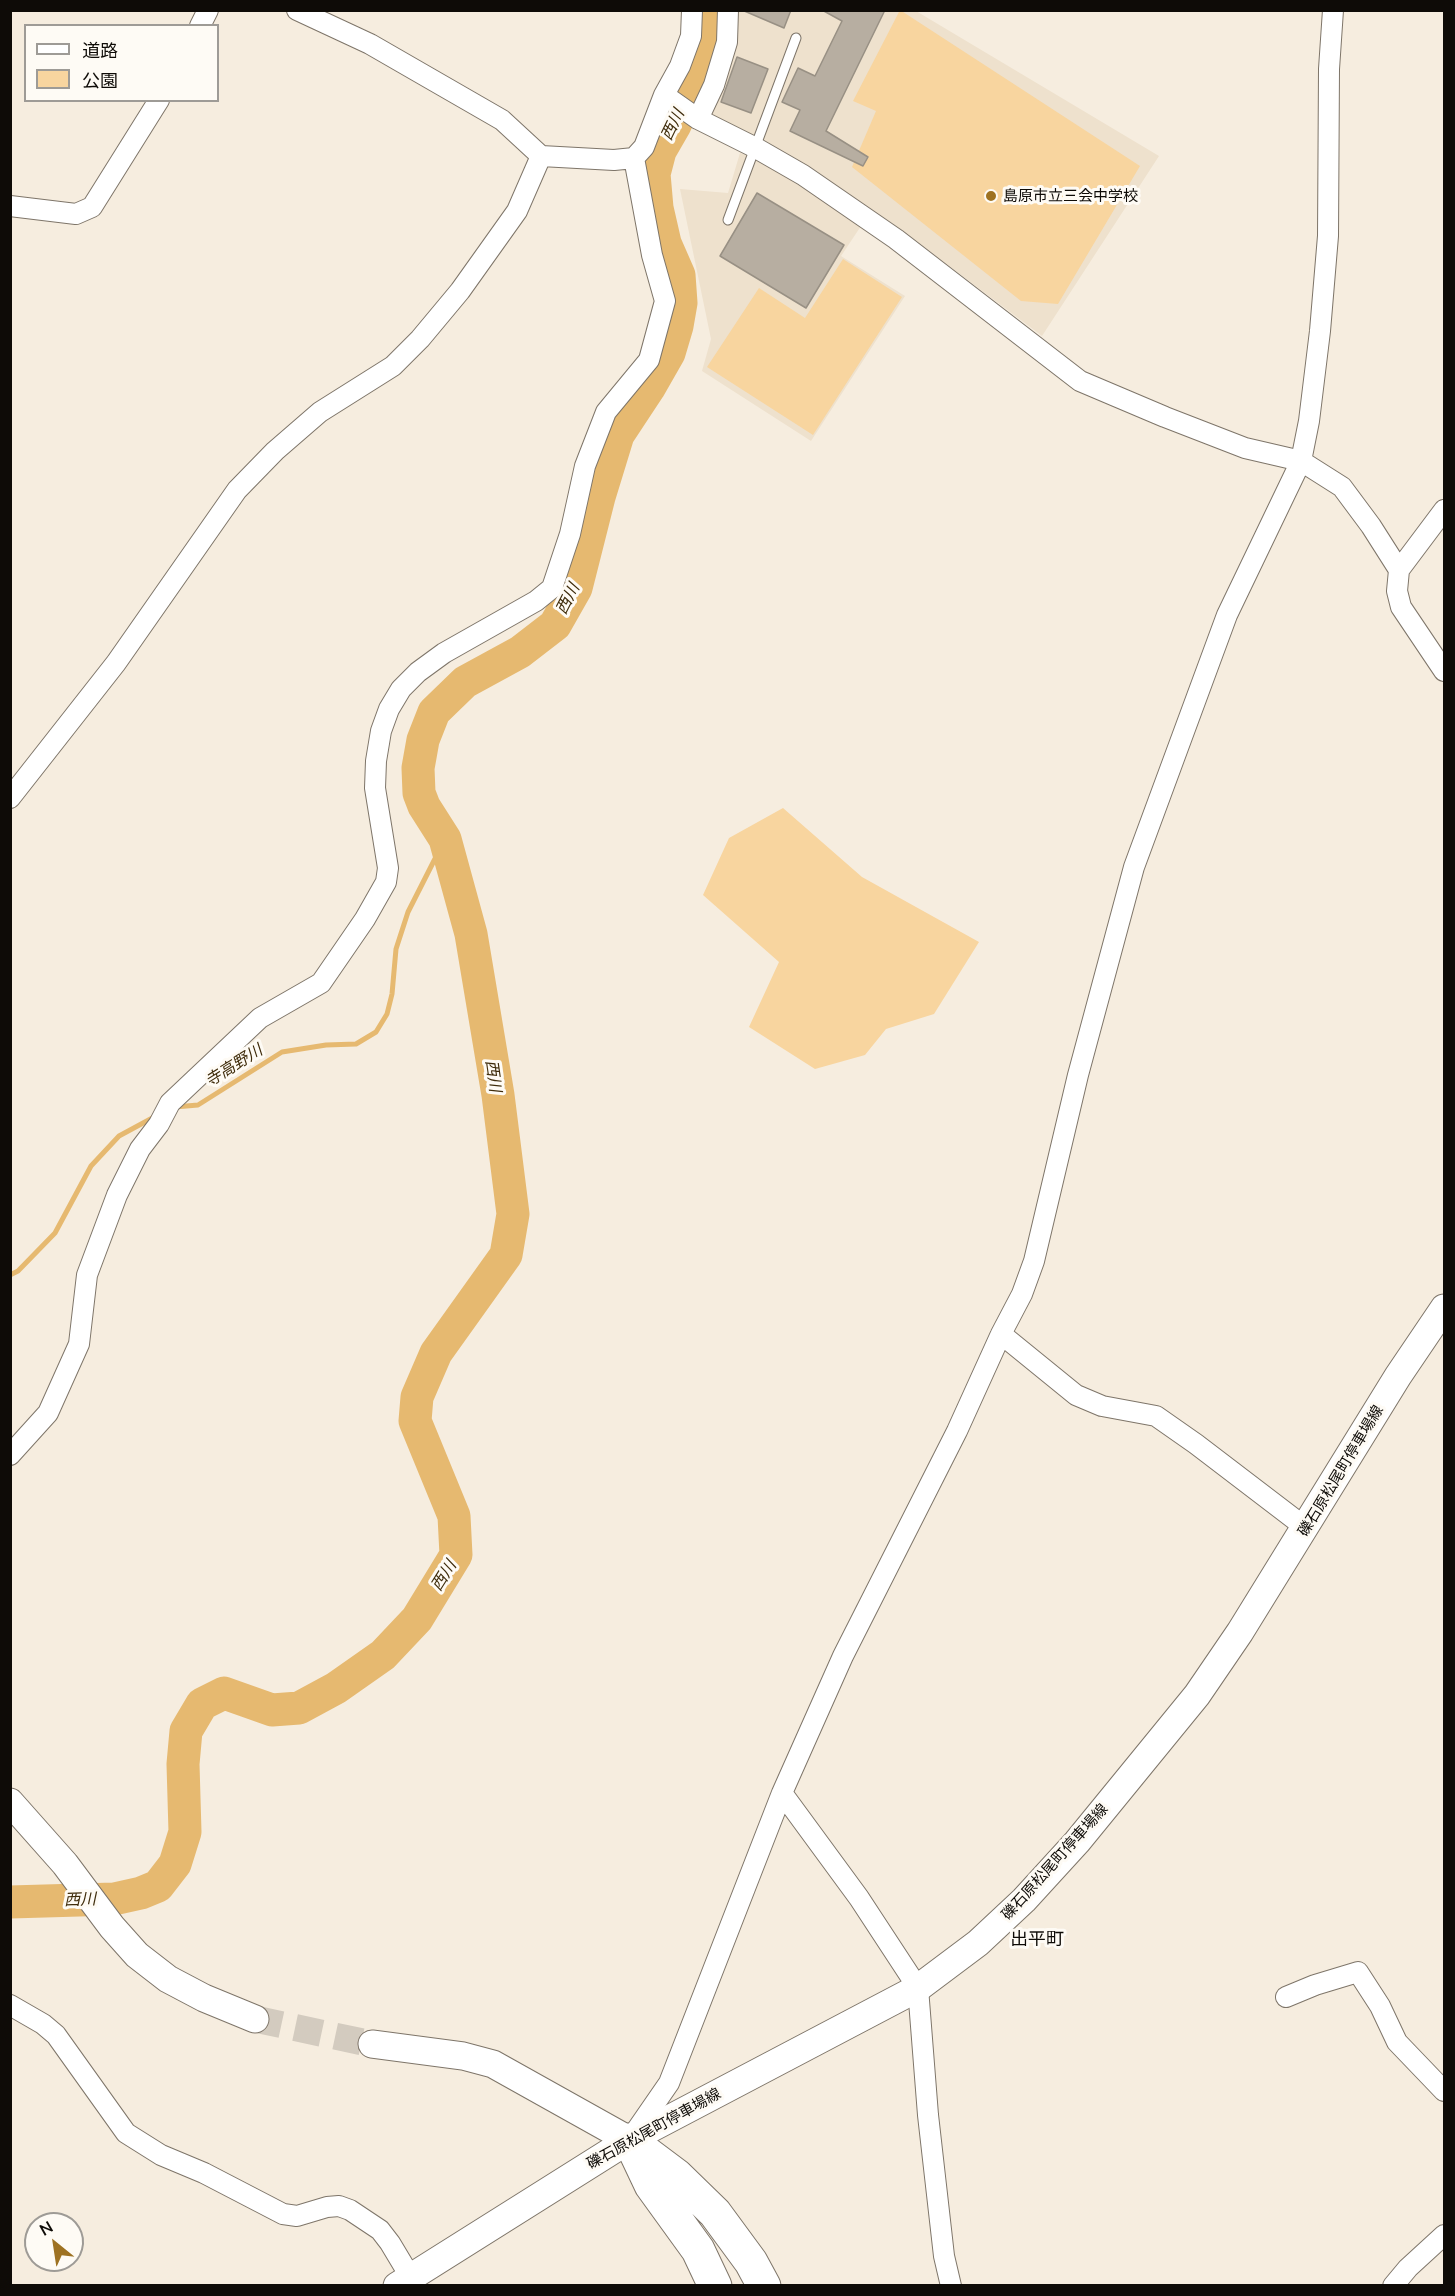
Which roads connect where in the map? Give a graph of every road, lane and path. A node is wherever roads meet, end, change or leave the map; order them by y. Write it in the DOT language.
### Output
graph roads {
  1 [pos="208,10"];
  2 [pos="297,10"];
  3 [pos="692,10"];
  4 [pos="728,10"];
  5 [pos="1333,10"];
  6 [pos="201,24"];
  7 [pos="796,38"];
  8 [pos="667,97"];
  9 [pos="158,102"];
  10 [pos="693,117"];
  11 [pos="756,148"];
  12 [pos="541,156"];
  13 [pos="634,158"];
  14 [pos="10,206"];
  15 [pos="728,220"];
  16 [pos="1301,461"];
  17 [pos="1444,510"];
  18 [pos="1399,570"];
  19 [pos="1444,671"];
  20 [pos="10,798"];
  21 [pos="1444,1308"];
  22 [pos="1001,1334"];
  23 [pos="10,1455"];
  24 [pos="1306,1528"];
  25 [pos="782,1793"];
  26 [pos="10,1802"];
  27 [pos="918,1988"];
  28 [pos="1286,1997"];
  29 [pos="10,2005"];
  30 [pos="255,2019"];
  31 [pos="372,2043"];
  32 [pos="1444,2091"];
  33 [pos="629,2140"];
  34 [pos="1444,2235"];
  35 [pos="404,2282"];
  36 [pos="715,2286"];
  37 [pos="764,2286"];
  38 [pos="951,2286"];
  39 [pos="1393,2286"];
  1 -- 6 [label="street"];
  2 -- 12 [label="street"];
  3 -- 8 [label="street"];
  4 -- 10 [label="street"];
  5 -- 16 [label="street"];
  7 -- 11 [label="lane"];
  8 -- 10 [label="street"];
  8 -- 13 [label="street"];
  9 -- 14 [label="street"];
  10 -- 11 [label="street"];
  11 -- 15 [label="lane"];
  11 -- 16 [label="street"];
  12 -- 13 [label="street"];
  12 -- 20 [label="street"];
  13 -- 23 [label="street"];
  16 -- 18 [label="street"];
  16 -- 22 [label="street"];
  17 -- 18 [label="street"];
  18 -- 19 [label="street"];
  21 -- 24 [label="main road, 礫石原松尾町停車場線"];
  22 -- 24 [label="street"];
  22 -- 25 [label="street"];
  24 -- 27 [label="main road, 礫石原松尾町停車場線"];
  25 -- 27 [label="street"];
  25 -- 33 [label="street"];
  26 -- 30 [label="main road"];
  27 -- 33 [label="main road, 礫石原松尾町停車場線"];
  27 -- 38 [label="street"];
  28 -- 32 [label="street"];
  29 -- 35 [label="street"];
  31 -- 33 [label="main road"];
  33 -- 35 [label="main road, 礫石原松尾町停車場線"];
  33 -- 36 [label="highway"];
  33 -- 37 [label="highway"];
  34 -- 39 [label="street"];
}
